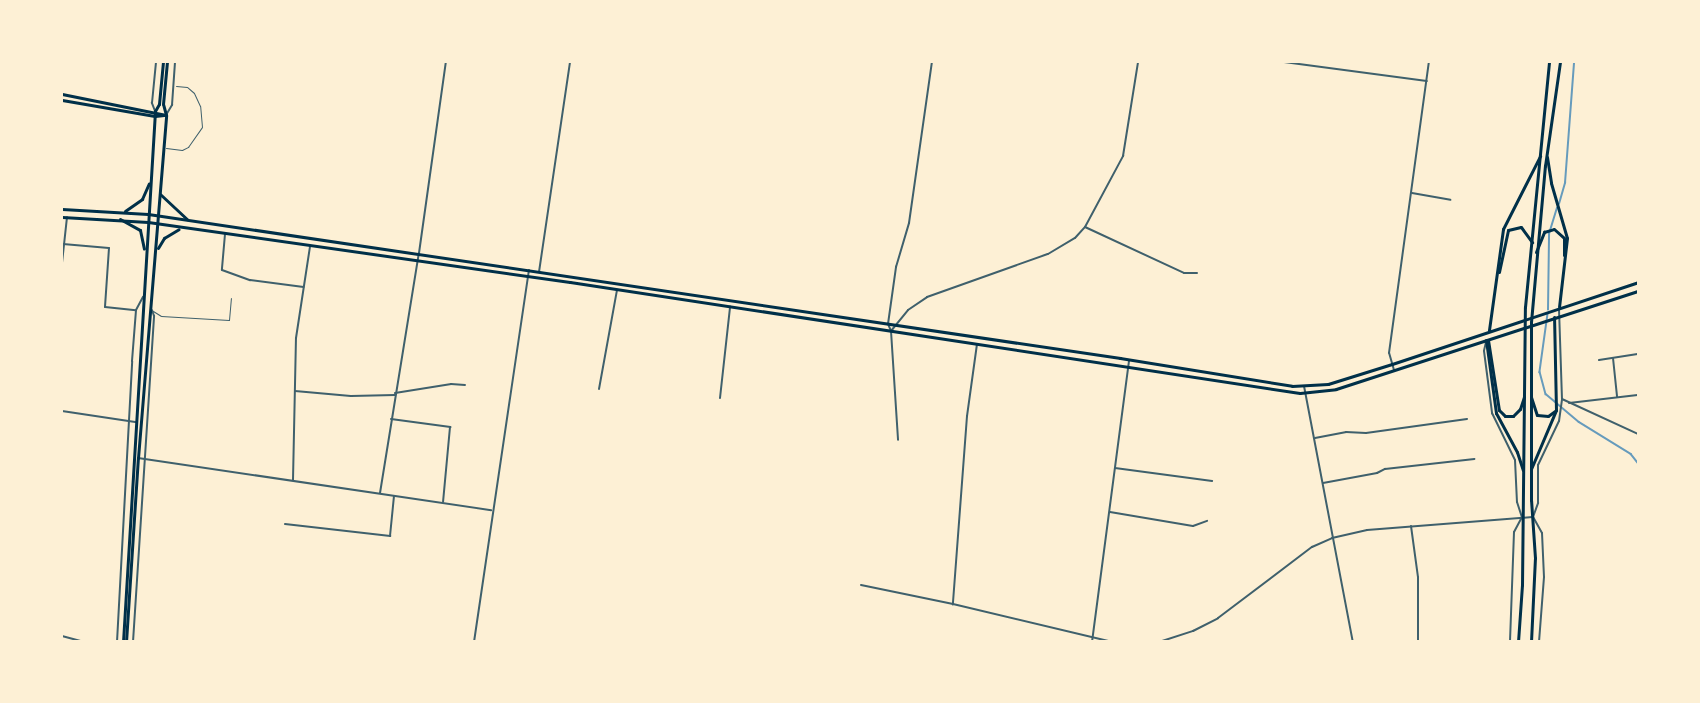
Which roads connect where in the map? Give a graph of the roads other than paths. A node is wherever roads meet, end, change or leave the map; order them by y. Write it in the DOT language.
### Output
graph roads {
  1 [pos="156,62"];
  2 [pos="165,62"];
  3 [pos="175,62"];
  4 [pos="446,62"];
  5 [pos="570,62"];
  6 [pos="932,62"];
  7 [pos="1138,62"];
  8 [pos="1284,62"];
  9 [pos="1429,62"];
  10 [pos="1549,62"];
  11 [pos="1560,62"];
  12 [pos="1426,81"];
  13 [pos="174,86"];
  14 [pos="62,94"];
  15 [pos="62,100"];
  16 [pos="155,111"];
  17 [pos="166,115"];
  18 [pos="155,116"];
  19 [pos="164,148"];
  20 [pos="1540,156"];
  21 [pos="1547,157"];
  22 [pos="151,178"];
  23 [pos="1410,193"];
  24 [pos="160,194"];
  25 [pos="1450,200"];
  26 [pos="62,209"];
  27 [pos="125,211"];
  28 [pos="148,214"];
  29 [pos="159,215"];
  30 [pos="62,217"];
  31 [pos="66,217"];
  32 [pos="120,219"];
  33 [pos="188,220"];
  34 [pos="148,222"];
  35 [pos="158,224"];
  36 [pos="1085,227"];
  37 [pos="182,228"];
  38 [pos="225,234"];
  39 [pos="1532,242"];
  40 [pos="63,244"];
  41 [pos="310,247"];
  42 [pos="62,249"];
  43 [pos="1536,252"];
  44 [pos="156,253"];
  45 [pos="419,253"];
  46 [pos="418,262"];
  47 [pos="62,263"];
  48 [pos="145,265"];
  49 [pos="529,270"];
  50 [pos="539,272"];
  51 [pos="144,273"];
  52 [pos="1197,273"];
  53 [pos="154,274"];
  54 [pos="528,276"];
  55 [pos="1638,282"];
  56 [pos="304,287"];
  57 [pos="617,290"];
  58 [pos="1638,291"];
  59 [pos="143,297"];
  60 [pos="231,298"];
  61 [pos="730,307"];
  62 [pos="1556,308"];
  63 [pos="136,310"];
  64 [pos="152,310"];
  65 [pos="1555,317"];
  66 [pos="888,324"];
  67 [pos="896,325"];
  68 [pos="891,331"];
  69 [pos="1490,331"];
  70 [pos="1487,340"];
  71 [pos="976,344"];
  72 [pos="1638,354"];
  73 [pos="1613,358"];
  74 [pos="1129,360"];
  75 [pos="1599,360"];
  76 [pos="1392,364"];
  77 [pos="1128,367"];
  78 [pos="1394,370"];
  79 [pos="465,385"];
  80 [pos="1304,387"];
  81 [pos="599,389"];
  82 [pos="296,391"];
  83 [pos="1306,393"];
  84 [pos="395,394"];
  85 [pos="1638,395"];
  86 [pos="1524,397"];
  87 [pos="1531,397"];
  88 [pos="720,398"];
  89 [pos="1617,398"];
  90 [pos="1562,399"];
  91 [pos="1569,403"];
  92 [pos="1556,410"];
  93 [pos="62,411"];
  94 [pos="391,418"];
  95 [pos="1467,419"];
  96 [pos="129,421"];
  97 [pos="135,422"];
  98 [pos="1638,434"];
  99 [pos="1315,438"];
  100 [pos="898,440"];
  101 [pos="138,458"];
  102 [pos="144,459"];
  103 [pos="1474,459"];
  104 [pos="1115,468"];
  105 [pos="1531,469"];
  106 [pos="1523,470"];
  107 [pos="293,481"];
  108 [pos="1212,481"];
  109 [pos="1323,483"];
  110 [pos="380,493"];
  111 [pos="394,496"];
  112 [pos="443,503"];
  113 [pos="491,510"];
  114 [pos="1109,512"];
  115 [pos="1522,517"];
  116 [pos="1533,517"];
  117 [pos="1207,521"];
  118 [pos="285,524"];
  119 [pos="1411,526"];
  120 [pos="1332,538"];
  121 [pos="861,585"];
  122 [pos="953,604"];
  123 [pos="62,636"];
  124 [pos="1092,637"];
  125 [pos="84,642"];
  126 [pos="117,642"];
  127 [pos="125,642"];
  128 [pos="133,642"];
  129 [pos="474,642"];
  130 [pos="1092,642"];
  131 [pos="1113,642"];
  132 [pos="1159,642"];
  133 [pos="1353,642"];
  134 [pos="1418,642"];
  135 [pos="1510,642"];
  136 [pos="1518,642"];
  137 [pos="1531,642"];
  138 [pos="1539,642"];
  1 -- 16 [label="street"];
  2 -- 16 [label="main road"];
  2 -- 17 [label="main road"];
  3 -- 13 [label="street"];
  4 -- 45 [label="street"];
  5 -- 50 [label="street"];
  6 -- 66 [label="street"];
  7 -- 36 [label="street"];
  8 -- 12 [label="street"];
  9 -- 12 [label="street"];
  10 -- 20 [label="main road"];
  11 -- 21 [label="main road"];
  12 -- 23 [label="street"];
  13 -- 17 [label="street"];
  13 -- 19 [label="lane"];
  14 -- 16 [label="main road"];
  15 -- 18 [label="main road"];
  16 -- 17 [label="main road"];
  16 -- 18 [label="main road"];
  17 -- 18 [label="main road"];
  17 -- 19 [label="main road"];
  18 -- 22 [label="main road"];
  19 -- 24 [label="main road"];
  20 -- 39 [label="main road"];
  20 -- 69 [label="main road"];
  21 -- 43 [label="main road"];
  21 -- 62 [label="main road"];
  22 -- 27 [label="main road"];
  22 -- 28 [label="main road"];
  23 -- 25 [label="street"];
  23 -- 76 [label="street"];
  24 -- 29 [label="main road"];
  24 -- 33 [label="main road"];
  26 -- 27 [label="main road"];
  27 -- 28 [label="main road"];
  28 -- 29 [label="main road"];
  28 -- 34 [label="main road"];
  29 -- 33 [label="main road"];
  29 -- 35 [label="main road"];
  30 -- 31 [label="main road"];
  31 -- 32 [label="main road"];
  31 -- 40 [label="street"];
  32 -- 34 [label="main road"];
  32 -- 48 [label="main road"];
  33 -- 45 [label="main road"];
  34 -- 35 [label="main road"];
  34 -- 48 [label="main road"];
  35 -- 37 [label="main road"];
  35 -- 44 [label="main road"];
  36 -- 52 [label="street"];
  36 -- 67 [label="street"];
  37 -- 38 [label="main road"];
  37 -- 44 [label="main road"];
  38 -- 41 [label="main road"];
  38 -- 56 [label="street"];
  39 -- 69 [label="main road"];
  39 -- 86 [label="main road"];
  40 -- 42 [label="street"];
  40 -- 63 [label="street"];
  41 -- 46 [label="main road"];
  41 -- 56 [label="street"];
  42 -- 47 [label="street"];
  43 -- 62 [label="main road"];
  43 -- 87 [label="main road"];
  44 -- 53 [label="main road"];
  45 -- 46 [label="street"];
  45 -- 49 [label="main road"];
  46 -- 54 [label="main road"];
  46 -- 84 [label="street"];
  48 -- 51 [label="main road"];
  49 -- 50 [label="main road"];
  49 -- 54 [label="street"];
  50 -- 66 [label="main road"];
  51 -- 53 [label="main road"];
  51 -- 59 [label="main road"];
  53 -- 64 [label="main road"];
  54 -- 57 [label="main road"];
  54 -- 113 [label="street"];
  55 -- 62 [label="main road"];
  56 -- 82 [label="street"];
  57 -- 61 [label="main road"];
  57 -- 81 [label="street"];
  58 -- 65 [label="main road"];
  59 -- 63 [label="street"];
  59 -- 97 [label="main road"];
  60 -- 64 [label="lane"];
  61 -- 68 [label="main road"];
  61 -- 88 [label="street"];
  62 -- 65 [label="street"];
  62 -- 69 [label="main road"];
  63 -- 96 [label="street"];
  64 -- 101 [label="main road"];
  64 -- 102 [label="street"];
  65 -- 70 [label="main road"];
  65 -- 90 [label="street"];
  65 -- 92 [label="main road"];
  66 -- 67 [label="main road"];
  66 -- 68 [label="street"];
  67 -- 68 [label="street"];
  67 -- 74 [label="main road"];
  68 -- 71 [label="main road"];
  68 -- 100 [label="street"];
  69 -- 76 [label="main road"];
  70 -- 78 [label="main road"];
  70 -- 86 [label="main road"];
  70 -- 106 [label="main road"];
  70 -- 115 [label="street"];
  71 -- 77 [label="main road"];
  71 -- 122 [label="street"];
  72 -- 73 [label="street"];
  73 -- 75 [label="street"];
  73 -- 89 [label="street"];
  74 -- 77 [label="street"];
  74 -- 80 [label="main road"];
  76 -- 78 [label="street"];
  76 -- 80 [label="main road"];
  77 -- 83 [label="main road"];
  77 -- 104 [label="street"];
  78 -- 83 [label="main road"];
  79 -- 84 [label="street"];
  80 -- 83 [label="street"];
  82 -- 84 [label="street"];
  82 -- 107 [label="street"];
  83 -- 99 [label="street"];
  84 -- 94 [label="street"];
  85 -- 89 [label="street"];
  86 -- 106 [label="main road"];
  87 -- 92 [label="main road"];
  87 -- 105 [label="main road"];
  89 -- 91 [label="street"];
  90 -- 91 [label="street"];
  90 -- 116 [label="street"];
  91 -- 98 [label="street"];
  92 -- 105 [label="main road"];
  93 -- 96 [label="street"];
  94 -- 110 [label="street"];
  94 -- 112 [label="street"];
  95 -- 99 [label="street"];
  96 -- 97 [label="street"];
  96 -- 126 [label="street"];
  97 -- 127 [label="main road"];
  99 -- 109 [label="street"];
  101 -- 102 [label="street"];
  101 -- 127 [label="main road"];
  102 -- 107 [label="street"];
  102 -- 128 [label="street"];
  103 -- 109 [label="street"];
  104 -- 108 [label="street"];
  104 -- 114 [label="street"];
  105 -- 116 [label="main road"];
  106 -- 115 [label="main road"];
  107 -- 110 [label="street"];
  109 -- 120 [label="street"];
  110 -- 111 [label="street"];
  111 -- 112 [label="street"];
  111 -- 118 [label="street"];
  112 -- 113 [label="street"];
  113 -- 129 [label="street"];
  114 -- 117 [label="street"];
  114 -- 124 [label="street"];
  115 -- 116 [label="street"];
  115 -- 119 [label="street"];
  115 -- 135 [label="street"];
  115 -- 136 [label="main road"];
  116 -- 137 [label="main road"];
  116 -- 138 [label="street"];
  119 -- 120 [label="street"];
  119 -- 134 [label="street"];
  120 -- 132 [label="street"];
  120 -- 133 [label="street"];
  121 -- 122 [label="street"];
  122 -- 124 [label="street"];
  123 -- 125 [label="street"];
  124 -- 130 [label="street"];
  124 -- 131 [label="street"];
}
